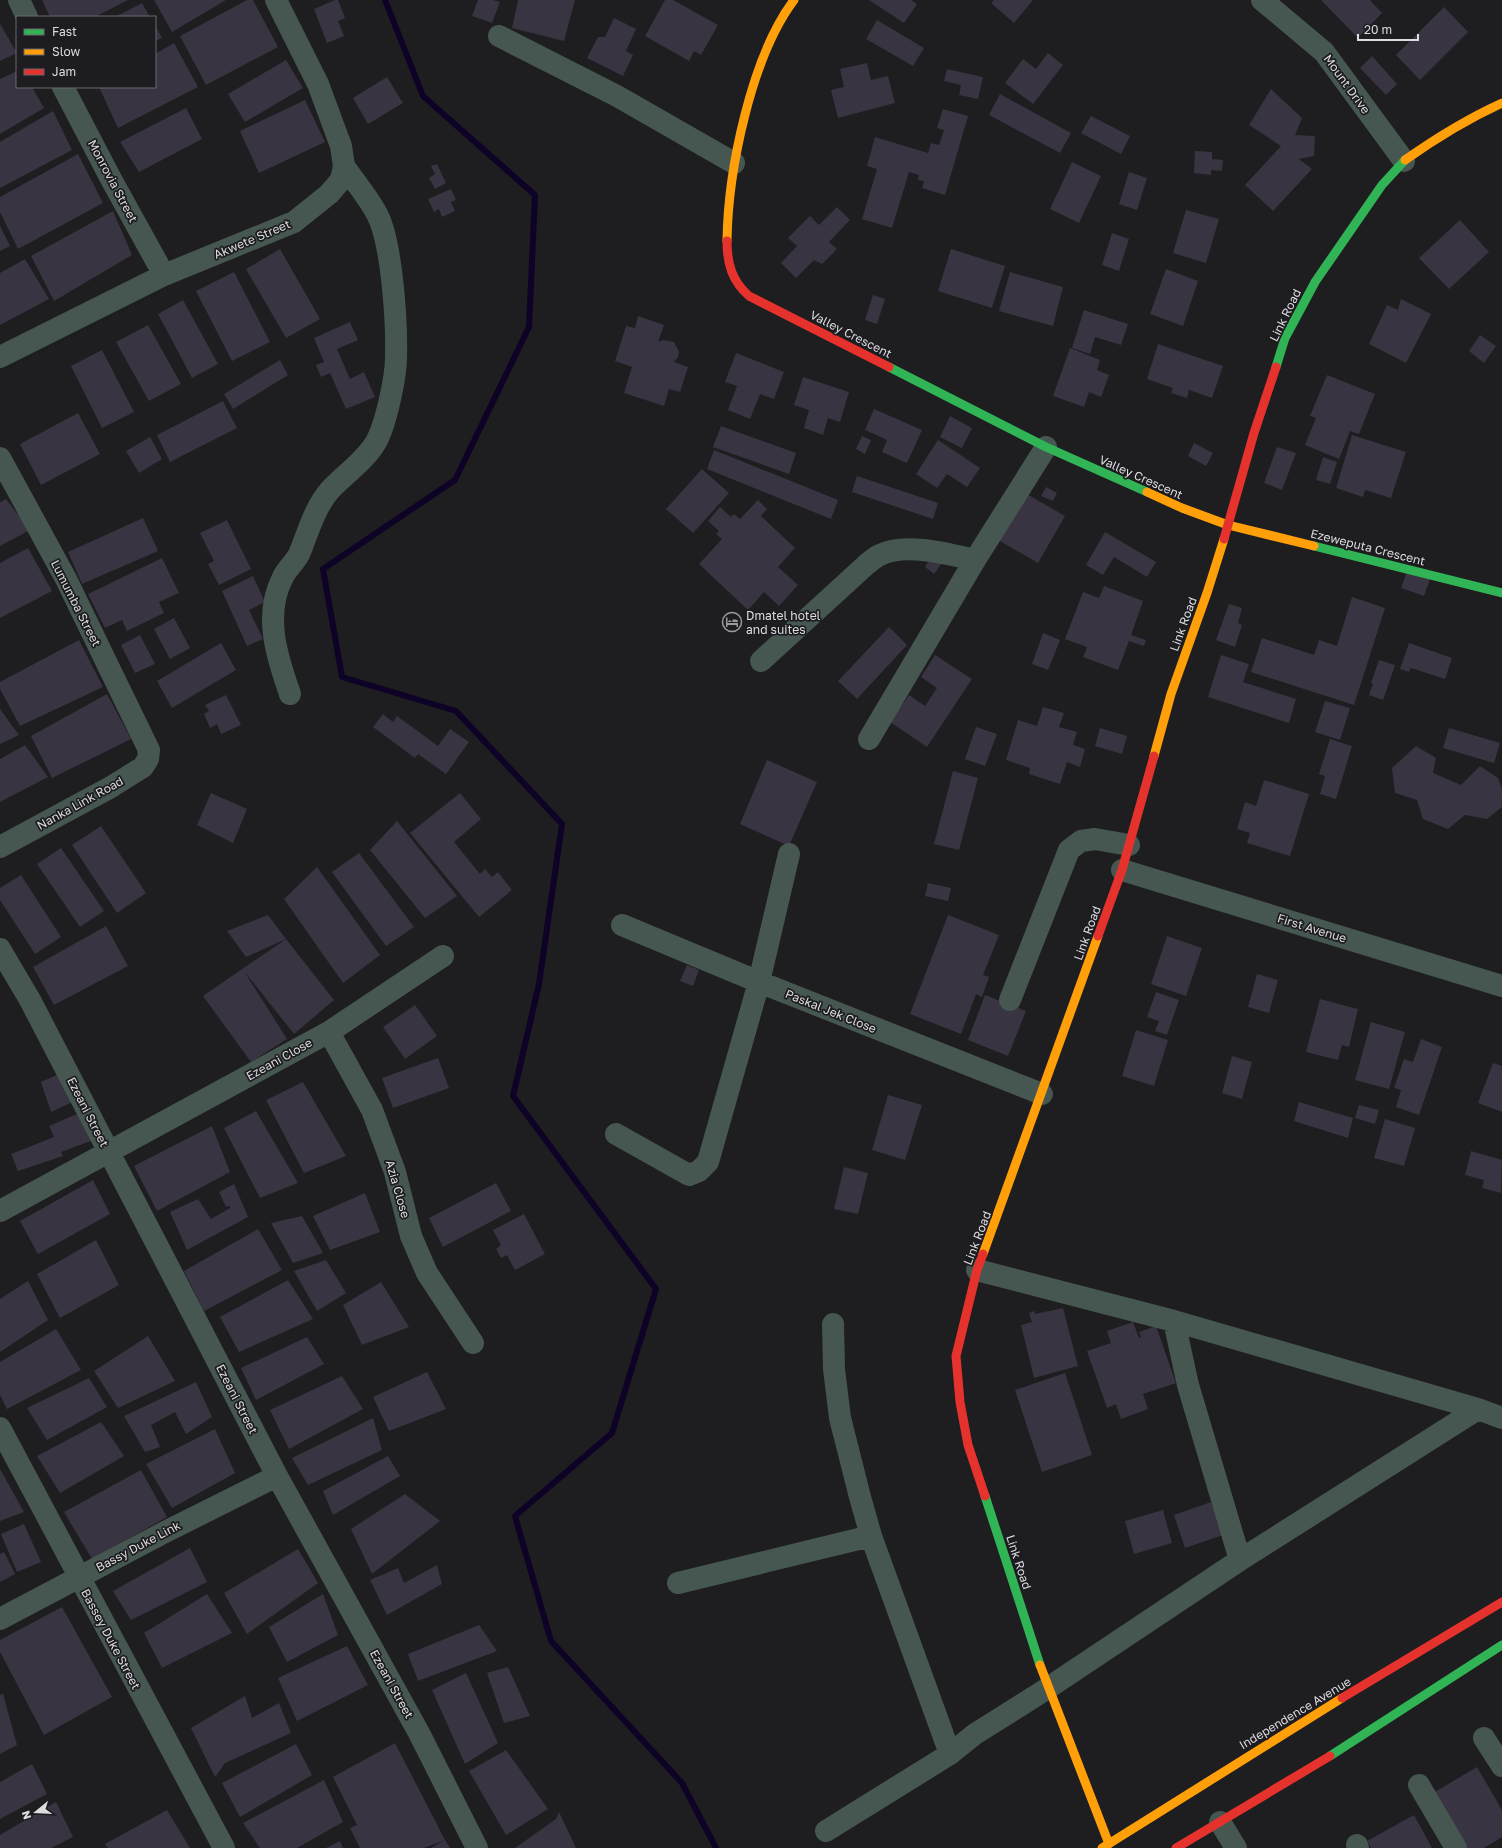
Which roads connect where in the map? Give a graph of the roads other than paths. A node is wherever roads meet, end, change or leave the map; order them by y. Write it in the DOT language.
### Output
graph roads {
  1 [pos="19,0"];
  2 [pos="276,0"];
  3 [pos="794,0"];
  4 [pos="1262,0"];
  5 [pos="27,16"];
  6 [pos="499,36"];
  7 [pos="65,88"];
  8 [pos="1502,103"];
  9 [pos="1404,161"];
  10 [pos="734,163"];
  11 [pos="344,166"];
  12 [pos="164,275"];
  13 [pos="0,357"];
  14 [pos="1046,447"];
  15 [pos="0,458"];
  16 [pos="1228,526"];
  17 [pos="975,560"];
  18 [pos="1502,593"];
  19 [pos="761,661"];
  20 [pos="290,694"];
  21 [pos="869,738"];
  22 [pos="149,750"];
  23 [pos="1130,845"];
  24 [pos="0,847"];
  25 [pos="789,854"];
  26 [pos="1122,870"];
  27 [pos="622,925"];
  28 [pos="0,949"];
  29 [pos="443,956"];
  30 [pos="759,982"];
  31 [pos="1502,986"];
  32 [pos="1010,1000"];
  33 [pos="329,1032"];
  34 [pos="1042,1094"];
  35 [pos="616,1134"];
  36 [pos="109,1152"];
  37 [pos="0,1211"];
  38 [pos="977,1270"];
  39 [pos="1174,1321"];
  40 [pos="833,1324"];
  41 [pos="472,1343"];
  42 [pos="1478,1409"];
  43 [pos="1502,1418"];
  44 [pos="0,1428"];
  45 [pos="277,1476"];
  46 [pos="871,1536"];
  47 [pos="1240,1560"];
  48 [pos="78,1578"];
  49 [pos="678,1583"];
  50 [pos="1502,1602"];
  51 [pos="0,1619"];
  52 [pos="1502,1645"];
  53 [pos="1048,1688"];
  54 [pos="1484,1738"];
  55 [pos="950,1754"];
  56 [pos="1502,1766"];
  57 [pos="1419,1785"];
  58 [pos="1220,1822"];
  59 [pos="826,1831"];
  60 [pos="1106,1846"];
  61 [pos="224,1848"];
  62 [pos="477,1848"];
  63 [pos="1176,1848"];
  64 [pos="1236,1848"];
  65 [pos="1456,1848"];
  1 -- 5 [label="street"];
  2 -- 11 [label="street, Akwete Street"];
  3 -- 10 [label="street, Valley Crescent"];
  4 -- 9 [label="street, Mount Drive"];
  6 -- 10 [label="street"];
  7 -- 12 [label="street, Monrovia Street"];
  8 -- 9 [label="street, Link Road"];
  9 -- 16 [label="street, Link Road"];
  10 -- 14 [label="street, Valley Crescent"];
  11 -- 12 [label="street, Akwete Street"];
  11 -- 20 [label="street"];
  12 -- 13 [label="street, Akwete Street"];
  14 -- 16 [label="street, Valley Crescent"];
  14 -- 17 [label="street"];
  15 -- 22 [label="street, Lumumba Street"];
  16 -- 18 [label="street, Ezeweputa Crescent"];
  16 -- 23 [label="street, Link Road"];
  17 -- 19 [label="street"];
  17 -- 21 [label="street"];
  22 -- 24 [label="street, Nanka Link Road"];
  23 -- 26 [label="street, Link Road"];
  23 -- 32 [label="street"];
  25 -- 30 [label="street"];
  26 -- 31 [label="street, First Avenue"];
  26 -- 34 [label="street, Link Road"];
  27 -- 30 [label="street, Paskal Jek Close"];
  28 -- 36 [label="street, Ezeani Street"];
  29 -- 33 [label="street, Ezeani Close"];
  30 -- 34 [label="street, Paskal Jek Close"];
  30 -- 35 [label="street"];
  33 -- 36 [label="street, Ezeani Close"];
  33 -- 41 [label="street, Azia Close"];
  34 -- 38 [label="street, Link Road"];
  36 -- 37 [label="street, Ezeani Close"];
  36 -- 45 [label="street, Ezeani Street"];
  38 -- 39 [label="street"];
  38 -- 53 [label="street, Link Road"];
  39 -- 42 [label="street"];
  39 -- 47 [label="street"];
  40 -- 46 [label="street"];
  42 -- 43 [label="street"];
  42 -- 47 [label="street"];
  44 -- 48 [label="street, Bassey Duke Street"];
  45 -- 48 [label="street, Bassy Duke Link"];
  45 -- 62 [label="street, Ezeani Street"];
  46 -- 49 [label="street"];
  46 -- 55 [label="street"];
  47 -- 53 [label="street"];
  48 -- 51 [label="street, Bassy Duke Link"];
  48 -- 61 [label="street, Bassey Duke Street"];
  50 -- 60 [label="street, Independence Avenue"];
  52 -- 58 [label="street"];
  53 -- 55 [label="street"];
  53 -- 60 [label="street, Link Road"];
  54 -- 56 [label="street"];
  55 -- 59 [label="street"];
  57 -- 65 [label="street"];
  58 -- 63 [label="street"];
  58 -- 64 [label="street"];
}
